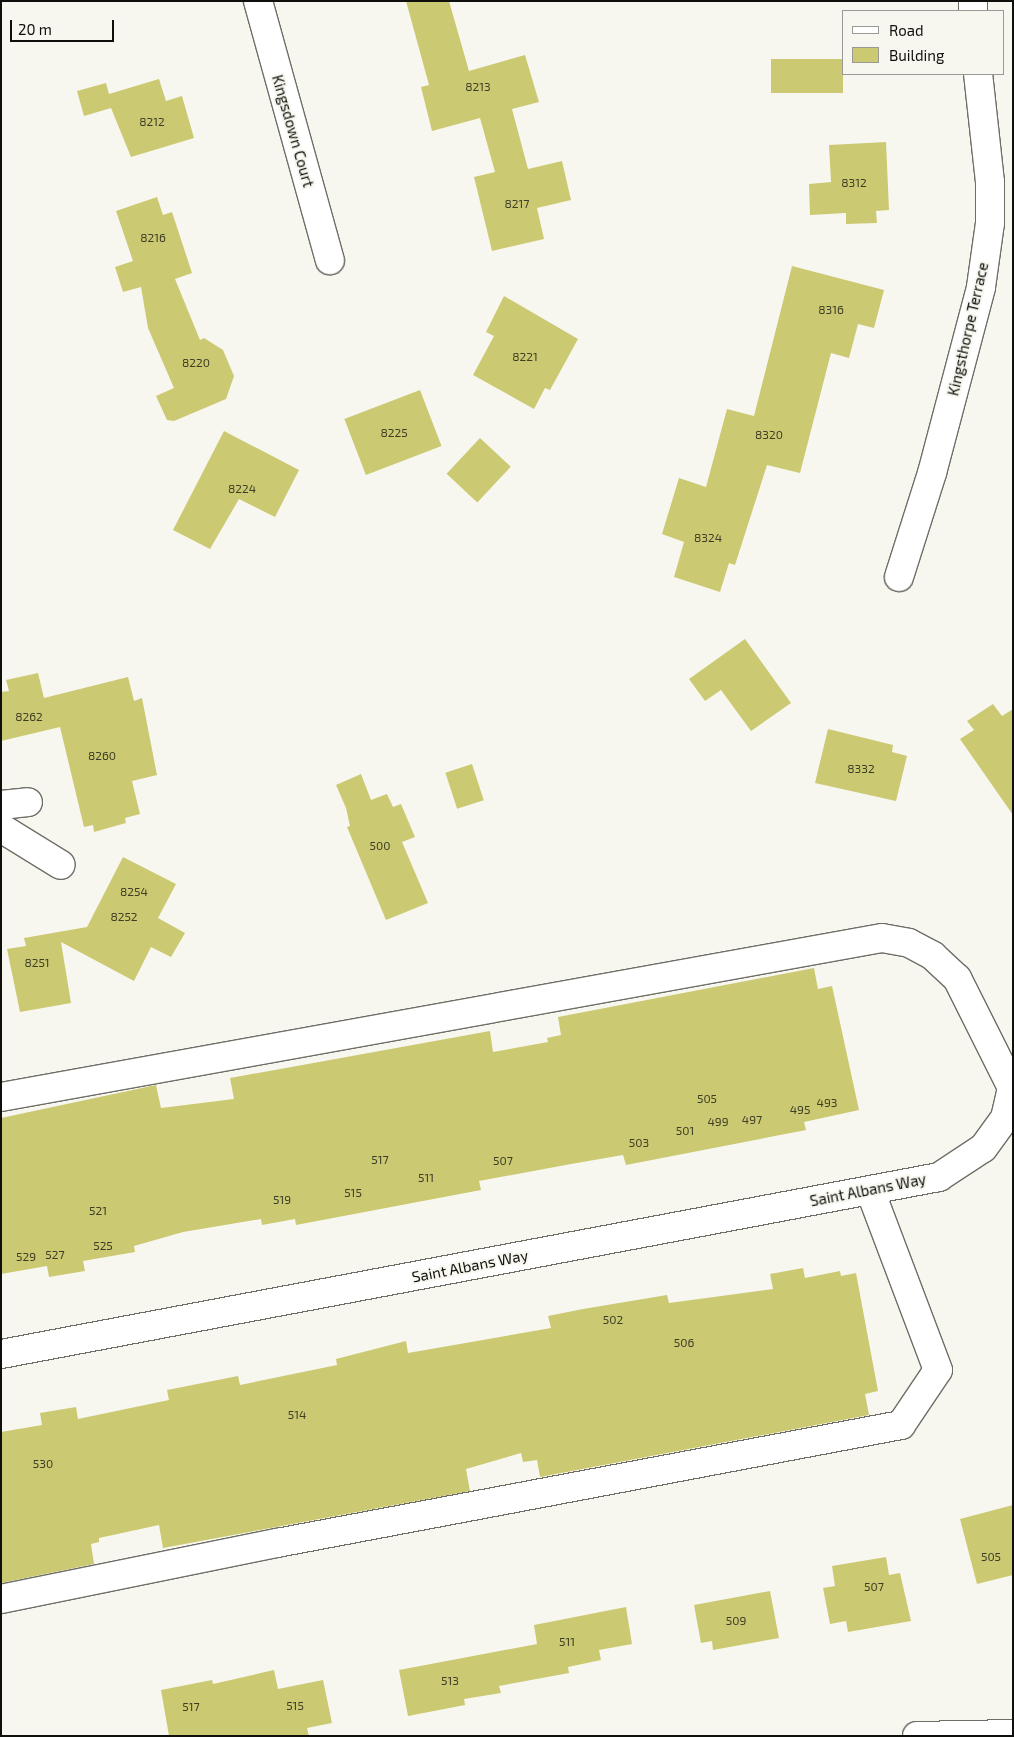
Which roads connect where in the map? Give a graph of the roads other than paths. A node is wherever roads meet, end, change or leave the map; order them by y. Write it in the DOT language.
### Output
graph roads {
  1 [pos="258,1"];
  2 [pos="978,75"];
  3 [pos="330,260"];
  4 [pos="899,577"];
  5 [pos="28,802"];
  6 [pos="1,805"];
  7 [pos="1,828"];
  8 [pos="61,865"];
  9 [pos="1,1097"];
  10 [pos="870,1190"];
  11 [pos="1,1354"];
  12 [pos="1,1599"];
  13 [pos="1013,1734"];
  14 [pos="917,1736"];
  1 -- 3 [label="street, Kingsdown Court"];
  2 -- 4 [label="street, Kingsthorpe Terrace"];
  5 -- 6 [label="street"];
  7 -- 8 [label="street"];
  9 -- 10 [label="street, Saint Albans Way"];
  10 -- 11 [label="street, Saint Albans Way"];
  10 -- 12 [label="street"];
  13 -- 14 [label="street"];
}
